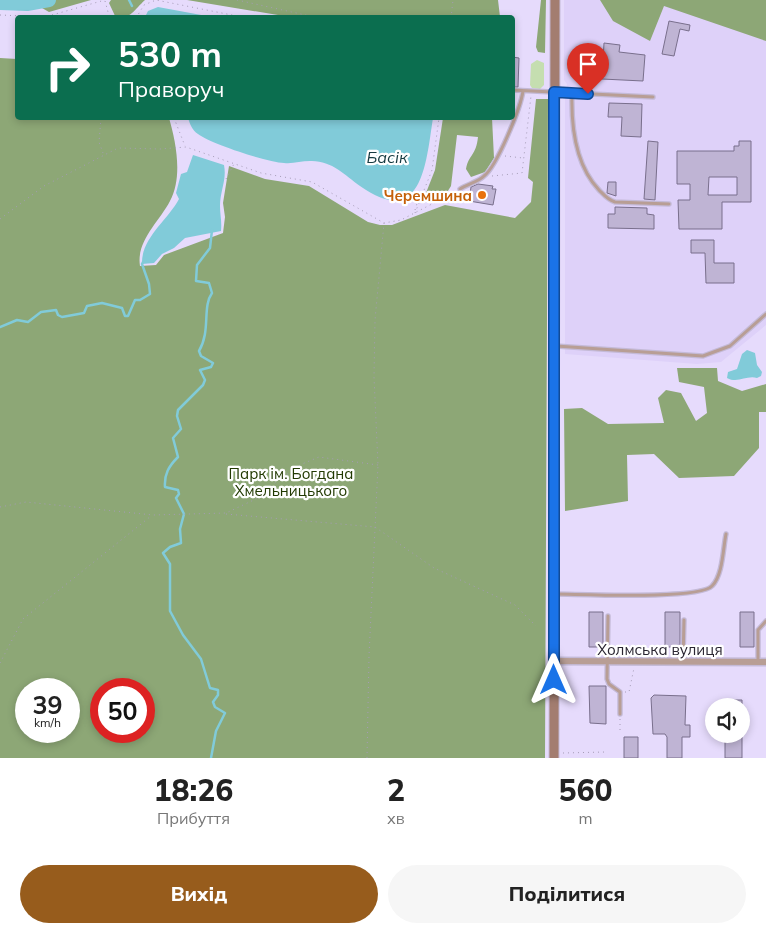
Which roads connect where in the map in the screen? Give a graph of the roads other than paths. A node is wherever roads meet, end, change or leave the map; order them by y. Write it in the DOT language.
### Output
graph roads {
  1 [pos="555,0"];
  2 [pos="515,90"];
  3 [pos="523,91"];
  4 [pos="554,92"];
  5 [pos="572,94"];
  6 [pos="653,97"];
  7 [pos="515,116"];
  8 [pos="513,120"];
  9 [pos="460,189"];
  10 [pos="668,204"];
  11 [pos="766,314"];
  12 [pos="554,346"];
  13 [pos="726,534"];
  14 [pos="554,594"];
  15 [pos="608,616"];
  16 [pos="684,620"];
  17 [pos="766,620"];
  18 [pos="554,661"];
  19 [pos="607,662"];
  20 [pos="683,662"];
  21 [pos="758,662"];
  22 [pos="766,662"];
  23 [pos="620,714"];
  24 [pos="554,758"];
  1 -- 4 [label="main road"];
  2 -- 3 [label="lane"];
  3 -- 4 [label="lane"];
  3 -- 7 [label="lane"];
  4 -- 5 [label="lane"];
  4 -- 12 [label="main road"];
  5 -- 6 [label="lane"];
  5 -- 10 [label="lane"];
  8 -- 9 [label="lane"];
  11 -- 12 [label="lane"];
  12 -- 14 [label="main road"];
  13 -- 14 [label="lane"];
  14 -- 18 [label="main road"];
  15 -- 19 [label="lane"];
  16 -- 20 [label="lane"];
  17 -- 21 [label="lane"];
  18 -- 19 [label="street, Холмська вулиця"];
  18 -- 24 [label="main road"];
  19 -- 20 [label="street, Холмська вулиця"];
  19 -- 23 [label="lane"];
  20 -- 21 [label="street, Холмська вулиця"];
  21 -- 22 [label="street, Холмська вулиця"];
}
